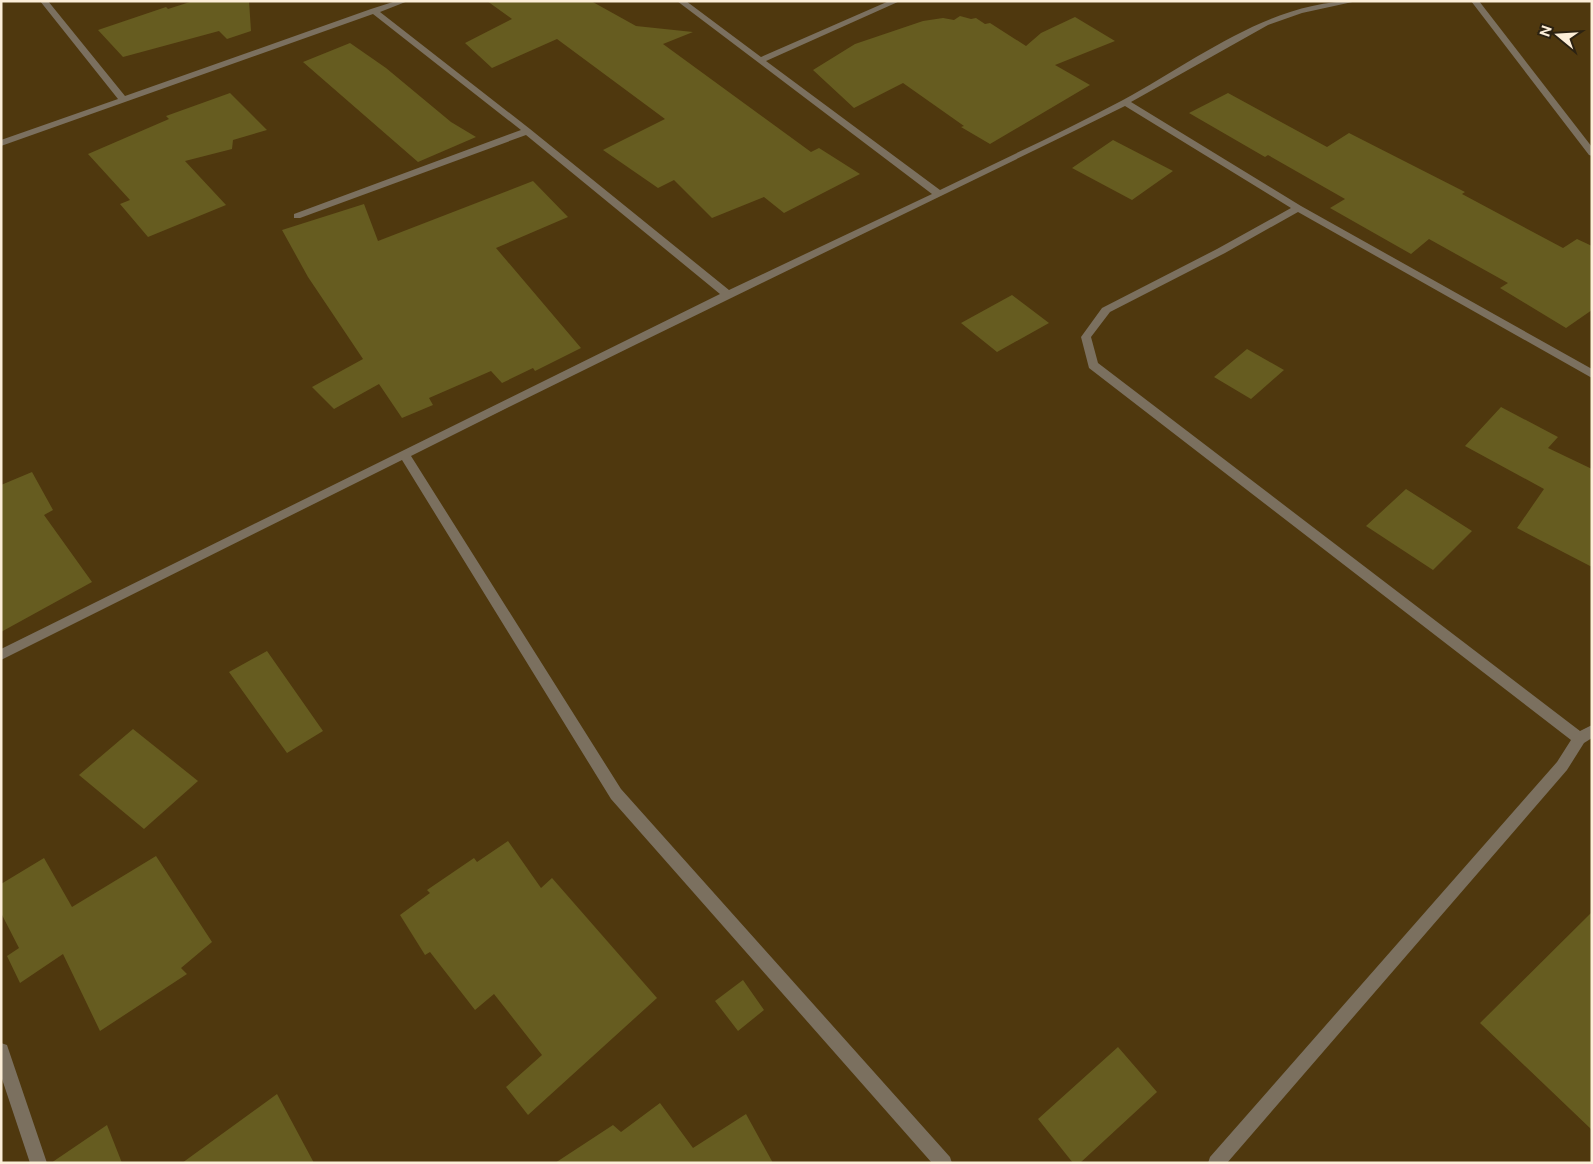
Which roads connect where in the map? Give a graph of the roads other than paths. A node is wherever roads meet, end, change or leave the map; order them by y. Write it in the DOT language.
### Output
graph roads {
  1 [pos="44,1"];
  2 [pos="404,1"];
  3 [pos="681,1"];
  4 [pos="896,1"];
  5 [pos="1353,1"];
  6 [pos="1475,1"];
  7 [pos="374,11"];
  8 [pos="761,60"];
  9 [pos="123,100"];
  10 [pos="1125,102"];
  11 [pos="527,130"];
  12 [pos="1,142"];
  13 [pos="1592,154"];
  14 [pos="939,194"];
  15 [pos="1298,208"];
  16 [pos="297,216"];
  17 [pos="728,295"];
  18 [pos="1592,374"];
  19 [pos="405,455"];
  20 [pos="1,655"];
  21 [pos="1586,735"];
  22 [pos="1,1051"];
  23 [pos="39,1163"];
  24 [pos="944,1163"];
  25 [pos="1216,1163"];
  1 -- 9 [label="street"];
  2 -- 7 [label="street"];
  3 -- 8 [label="street"];
  4 -- 8 [label="street"];
  5 -- 10 [label="street"];
  6 -- 13 [label="street"];
  7 -- 9 [label="street"];
  7 -- 11 [label="street"];
  8 -- 14 [label="street"];
  9 -- 12 [label="street"];
  10 -- 14 [label="street"];
  10 -- 15 [label="street"];
  11 -- 16 [label="street"];
  11 -- 17 [label="street"];
  14 -- 17 [label="street"];
  15 -- 18 [label="street"];
  15 -- 21 [label="street"];
  17 -- 19 [label="street"];
  19 -- 20 [label="street"];
  19 -- 24 [label="street"];
  21 -- 25 [label="street"];
  22 -- 23 [label="street"];
}
